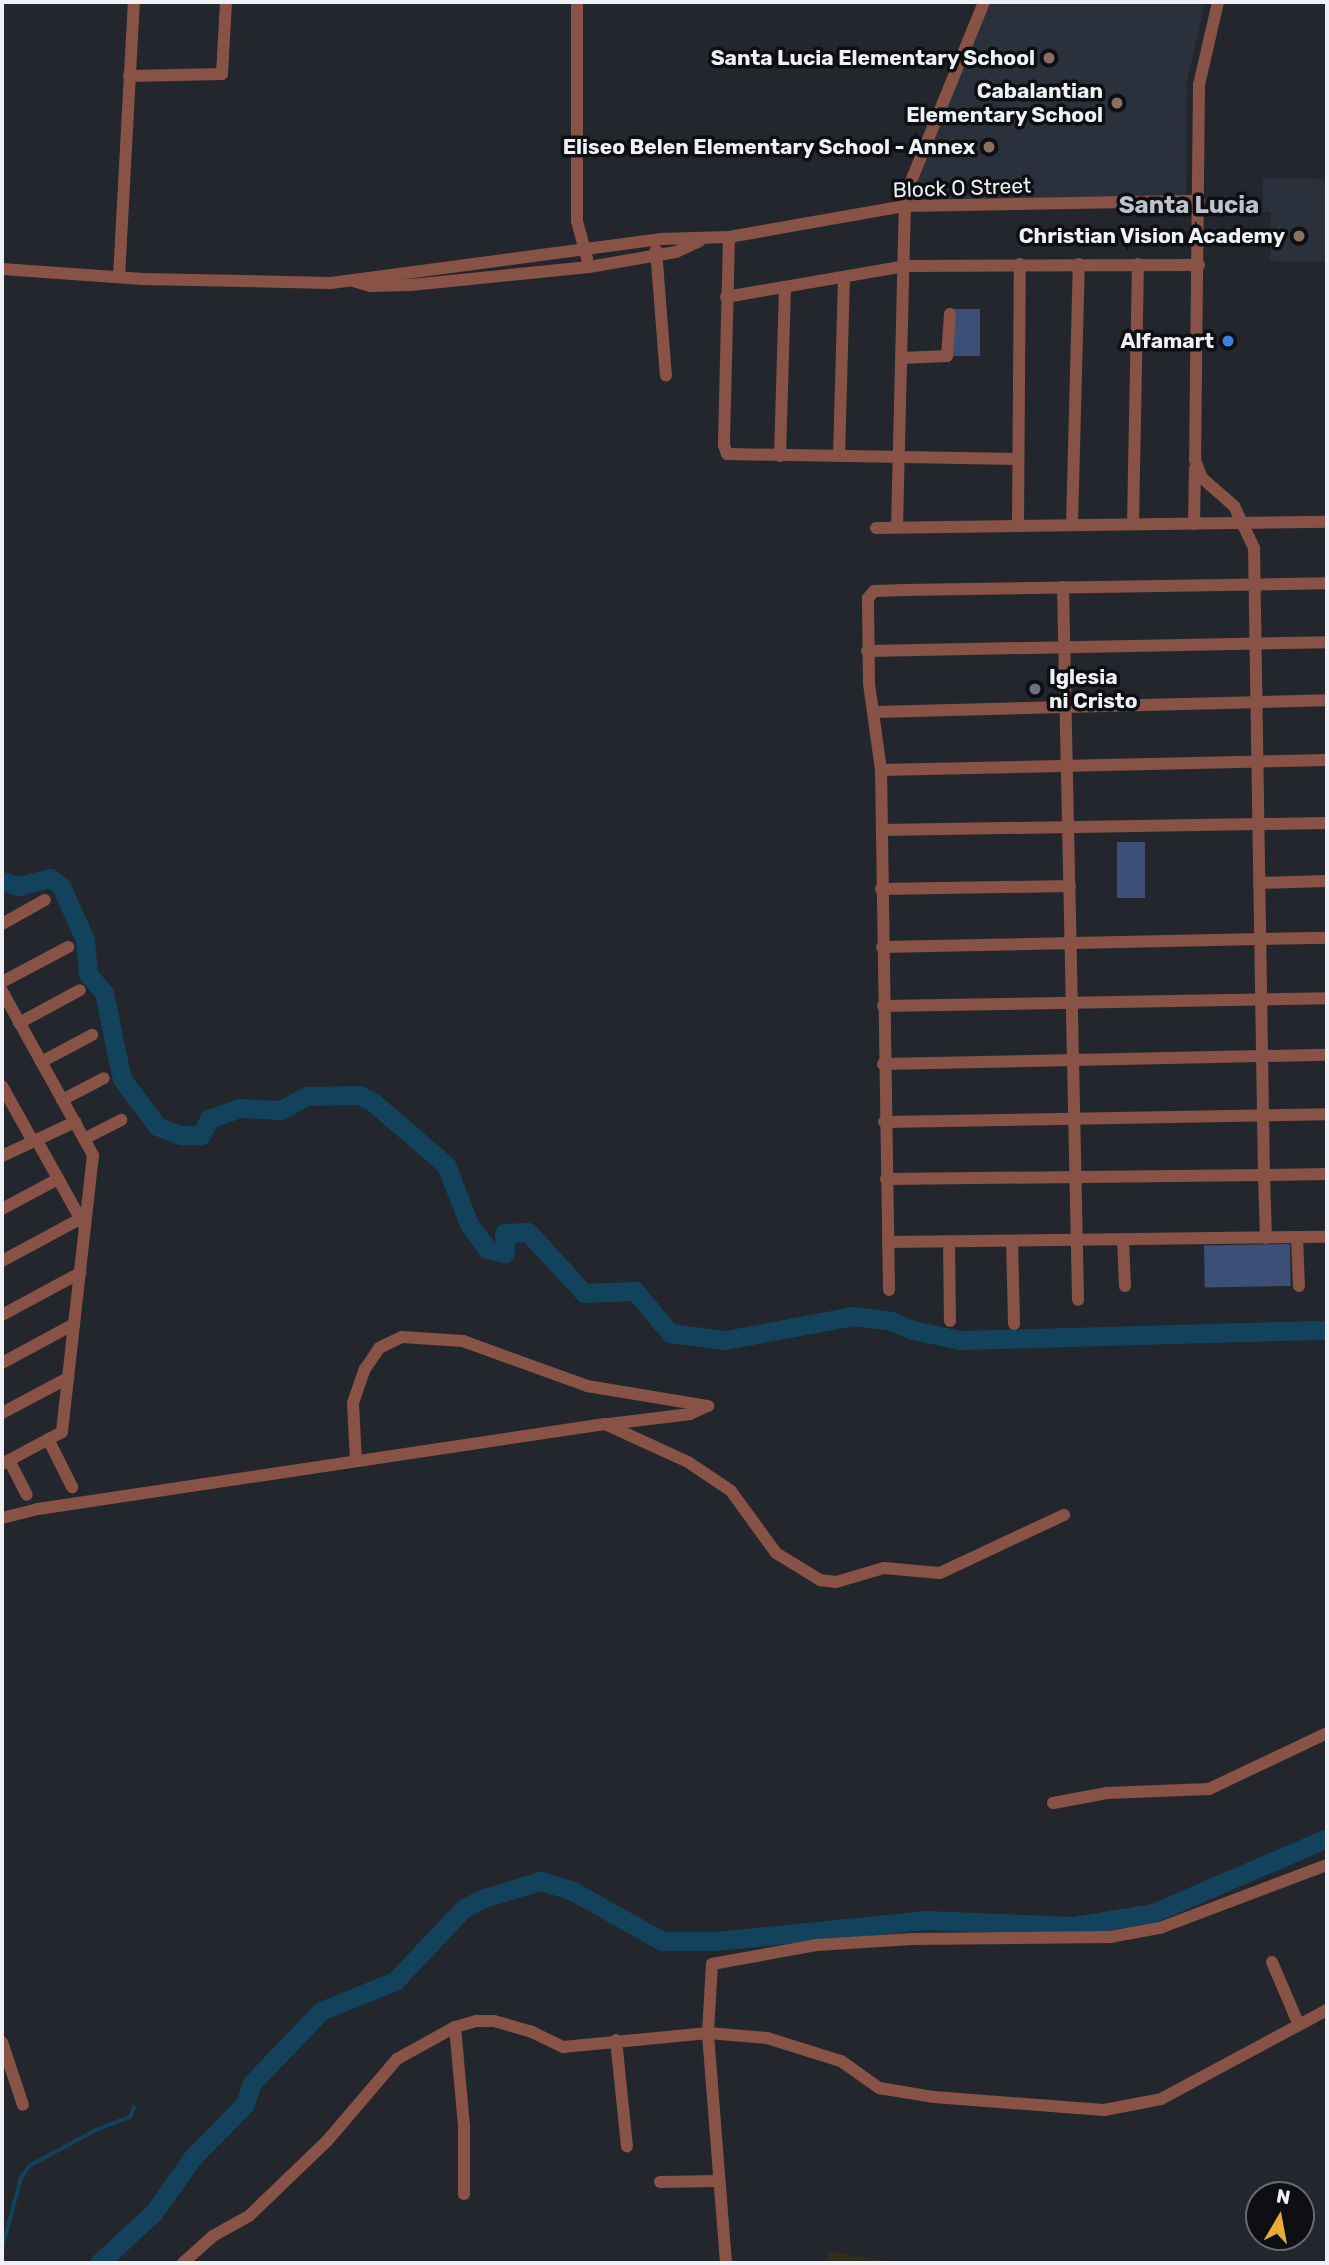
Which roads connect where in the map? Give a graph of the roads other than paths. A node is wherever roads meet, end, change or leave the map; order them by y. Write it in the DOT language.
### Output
graph roads {
  1 [pos="134,2"];
  2 [pos="226,2"];
  3 [pos="577,2"];
  4 [pos="984,2"];
  5 [pos="1217,2"];
  6 [pos="129,76"];
  7 [pos="1199,201"];
  8 [pos="905,206"];
  9 [pos="729,237"];
  10 [pos="654,240"];
  11 [pos="700,241"];
  12 [pos="585,252"];
  13 [pos="657,257"];
  14 [pos="1020,264"];
  15 [pos="1079,264"];
  16 [pos="1138,264"];
  17 [pos="1199,265"];
  18 [pos="906,266"];
  19 [pos="589,267"];
  20 [pos="2,269"];
  21 [pos="488,272"];
  22 [pos="118,277"];
  23 [pos="844,279"];
  24 [pos="785,288"];
  25 [pos="726,297"];
  26 [pos="950,313"];
  27 [pos="902,358"];
  28 [pos="666,376"];
  29 [pos="780,456"];
  30 [pos="839,456"];
  31 [pos="898,458"];
  32 [pos="1017,459"];
  33 [pos="1195,460"];
  34 [pos="1243,522"];
  35 [pos="1327,522"];
  36 [pos="1133,523"];
  37 [pos="1194,523"];
  38 [pos="1018,525"];
  39 [pos="1072,525"];
  40 [pos="897,527"];
  41 [pos="876,528"];
  42 [pos="1327,583"];
  43 [pos="1254,584"];
  44 [pos="1063,587"];
  45 [pos="1327,642"];
  46 [pos="1256,643"];
  47 [pos="1063,646"];
  48 [pos="867,652"];
  49 [pos="1327,700"];
  50 [pos="1256,702"];
  51 [pos="1064,704"];
  52 [pos="876,712"];
  53 [pos="1327,760"];
  54 [pos="1257,762"];
  55 [pos="1067,767"];
  56 [pos="881,770"];
  57 [pos="1327,822"];
  58 [pos="1258,825"];
  59 [pos="1069,828"];
  60 [pos="882,830"];
  61 [pos="1327,881"];
  62 [pos="1259,883"];
  63 [pos="1070,886"];
  64 [pos="881,889"];
  65 [pos="45,900"];
  66 [pos="2,924"];
  67 [pos="1327,938"];
  68 [pos="1260,940"];
  69 [pos="1072,945"];
  70 [pos="68,947"];
  71 [pos="882,947"];
  72 [pos="2,982"];
  73 [pos="80,990"];
  74 [pos="2,991"];
  75 [pos="1327,998"];
  76 [pos="1261,999"];
  77 [pos="1072,1001"];
  78 [pos="883,1006"];
  79 [pos="19,1023"];
  80 [pos="92,1035"];
  81 [pos="1327,1055"];
  82 [pos="1262,1056"];
  83 [pos="41,1062"];
  84 [pos="1072,1062"];
  85 [pos="883,1064"];
  86 [pos="104,1078"];
  87 [pos="2,1086"];
  88 [pos="62,1100"];
  89 [pos="1327,1114"];
  90 [pos="1263,1115"];
  91 [pos="1074,1118"];
  92 [pos="121,1120"];
  93 [pos="75,1122"];
  94 [pos="884,1122"];
  95 [pos="34,1139"];
  96 [pos="84,1139"];
  97 [pos="2,1156"];
  98 [pos="1327,1174"];
  99 [pos="1264,1175"];
  100 [pos="58,1179"];
  101 [pos="886,1179"];
  102 [pos="1076,1179"];
  103 [pos="2,1209"];
  104 [pos="83,1223"];
  105 [pos="1297,1237"];
  106 [pos="1327,1237"];
  107 [pos="1266,1238"];
  108 [pos="1123,1239"];
  109 [pos="1076,1240"];
  110 [pos="1012,1241"];
  111 [pos="888,1242"];
  112 [pos="949,1242"];
  113 [pos="2,1261"];
  114 [pos="80,1273"];
  115 [pos="1125,1286"];
  116 [pos="1299,1286"];
  117 [pos="889,1290"];
  118 [pos="1078,1300"];
  119 [pos="2,1315"];
  120 [pos="950,1321"];
  121 [pos="74,1324"];
  122 [pos="1014,1324"];
  123 [pos="2,1363"];
  124 [pos="68,1378"];
  125 [pos="2,1413"];
  126 [pos="605,1424"];
  127 [pos="48,1439"];
  128 [pos="356,1461"];
  129 [pos="5,1462"];
  130 [pos="72,1487"];
  131 [pos="27,1495"];
  132 [pos="1064,1515"];
  133 [pos="2,1518"];
  134 [pos="1327,1732"];
  135 [pos="1053,1804"];
  136 [pos="1327,1865"];
  137 [pos="1272,1962"];
  138 [pos="1327,2010"];
  139 [pos="1298,2023"];
  140 [pos="455,2026"];
  141 [pos="708,2032"];
  142 [pos="616,2040"];
  143 [pos="2,2042"];
  144 [pos="23,2105"];
  145 [pos="627,2146"];
  146 [pos="718,2181"];
  147 [pos="660,2182"];
  148 [pos="464,2194"];
  149 [pos="183,2263"];
  150 [pos="726,2263"];
  1 -- 6 [label="street"];
  2 -- 6 [label="street"];
  3 -- 12 [label="street"];
  4 -- 8 [label="street"];
  5 -- 7 [label="street"];
  6 -- 22 [label="street"];
  7 -- 8 [label="street, Block O Street"];
  7 -- 17 [label="street"];
  8 -- 9 [label="street, Block O Street"];
  8 -- 18 [label="street"];
  9 -- 11 [label="street, Block O Street"];
  9 -- 25 [label="street"];
  10 -- 11 [label="street"];
  10 -- 12 [label="street"];
  10 -- 13 [label="street"];
  11 -- 13 [label="street"];
  12 -- 19 [label="street"];
  12 -- 21 [label="street"];
  13 -- 19 [label="street"];
  13 -- 28 [label="street"];
  14 -- 15 [label="street"];
  14 -- 18 [label="street"];
  14 -- 32 [label="street"];
  15 -- 16 [label="street"];
  15 -- 39 [label="street"];
  16 -- 17 [label="street"];
  16 -- 36 [label="street"];
  17 -- 33 [label="street"];
  18 -- 23 [label="street"];
  18 -- 27 [label="street"];
  19 -- 21 [label="street"];
  20 -- 22 [label="street"];
  21 -- 22 [label="street"];
  23 -- 24 [label="street"];
  23 -- 30 [label="street"];
  24 -- 25 [label="street"];
  24 -- 29 [label="street"];
  25 -- 29 [label="street"];
  26 -- 27 [label="street"];
  27 -- 31 [label="street"];
  29 -- 30 [label="street"];
  30 -- 31 [label="street"];
  31 -- 32 [label="street"];
  31 -- 40 [label="street"];
  32 -- 38 [label="street"];
  33 -- 34 [label="street"];
  33 -- 37 [label="street"];
  34 -- 35 [label="street"];
  34 -- 37 [label="street"];
  34 -- 43 [label="street"];
  36 -- 37 [label="street"];
  36 -- 39 [label="street"];
  38 -- 39 [label="street"];
  38 -- 40 [label="street"];
  40 -- 41 [label="street"];
  42 -- 43 [label="street"];
  43 -- 44 [label="street"];
  43 -- 46 [label="street"];
  44 -- 47 [label="street"];
  44 -- 48 [label="street"];
  45 -- 46 [label="street"];
  46 -- 47 [label="street"];
  46 -- 50 [label="street"];
  47 -- 48 [label="street"];
  47 -- 51 [label="street"];
  48 -- 52 [label="street"];
  49 -- 50 [label="street"];
  50 -- 51 [label="street"];
  50 -- 54 [label="street"];
  51 -- 52 [label="street"];
  51 -- 55 [label="street"];
  52 -- 56 [label="street"];
  53 -- 54 [label="street"];
  54 -- 55 [label="street"];
  54 -- 58 [label="street"];
  55 -- 56 [label="street"];
  55 -- 59 [label="street"];
  56 -- 60 [label="street"];
  57 -- 58 [label="street"];
  58 -- 59 [label="street"];
  58 -- 62 [label="street"];
  59 -- 60 [label="street"];
  59 -- 63 [label="street"];
  60 -- 64 [label="street"];
  61 -- 62 [label="street"];
  62 -- 68 [label="street"];
  63 -- 64 [label="street"];
  63 -- 69 [label="street"];
  64 -- 71 [label="street"];
  65 -- 66 [label="street"];
  67 -- 68 [label="street"];
  68 -- 69 [label="street"];
  68 -- 76 [label="street"];
  69 -- 71 [label="street"];
  69 -- 77 [label="street"];
  70 -- 72 [label="street"];
  71 -- 78 [label="street"];
  73 -- 79 [label="street"];
  74 -- 79 [label="street"];
  75 -- 76 [label="street"];
  76 -- 77 [label="street"];
  76 -- 82 [label="street"];
  77 -- 78 [label="street"];
  77 -- 84 [label="street"];
  78 -- 85 [label="street"];
  79 -- 83 [label="street"];
  80 -- 83 [label="street"];
  81 -- 82 [label="street"];
  82 -- 84 [label="street"];
  82 -- 90 [label="street"];
  83 -- 88 [label="street"];
  84 -- 85 [label="street"];
  84 -- 91 [label="street"];
  85 -- 94 [label="street"];
  86 -- 88 [label="street"];
  87 -- 95 [label="street"];
  88 -- 93 [label="street"];
  89 -- 90 [label="street"];
  90 -- 91 [label="street"];
  90 -- 99 [label="street"];
  91 -- 94 [label="street"];
  91 -- 102 [label="street"];
  92 -- 96 [label="street"];
  93 -- 95 [label="street"];
  93 -- 96 [label="street"];
  94 -- 101 [label="street"];
  95 -- 97 [label="street"];
  95 -- 100 [label="street"];
  96 -- 104 [label="street"];
  98 -- 99 [label="street"];
  99 -- 102 [label="street"];
  99 -- 107 [label="street"];
  100 -- 103 [label="street"];
  100 -- 104 [label="street"];
  101 -- 102 [label="street"];
  101 -- 111 [label="street"];
  102 -- 109 [label="street"];
  104 -- 113 [label="street"];
  104 -- 114 [label="street"];
  105 -- 106 [label="street"];
  105 -- 107 [label="street"];
  105 -- 116 [label="street"];
  107 -- 108 [label="street"];
  108 -- 109 [label="street"];
  108 -- 115 [label="street"];
  109 -- 110 [label="street"];
  109 -- 118 [label="street"];
  110 -- 112 [label="street"];
  110 -- 122 [label="street"];
  111 -- 112 [label="street"];
  111 -- 117 [label="street"];
  112 -- 120 [label="street"];
  114 -- 119 [label="street"];
  114 -- 121 [label="street"];
  121 -- 123 [label="street"];
  121 -- 124 [label="street"];
  124 -- 125 [label="street"];
  124 -- 127 [label="street"];
  126 -- 128 [label="street"];
  126 -- 128 [label="street"];
  126 -- 132 [label="street"];
  127 -- 129 [label="street"];
  127 -- 130 [label="street"];
  128 -- 133 [label="street"];
  129 -- 131 [label="street"];
  134 -- 135 [label="street"];
  136 -- 141 [label="street"];
  137 -- 139 [label="street"];
  138 -- 139 [label="street"];
  139 -- 141 [label="street"];
  140 -- 142 [label="street"];
  140 -- 148 [label="street"];
  140 -- 149 [label="street"];
  141 -- 142 [label="street"];
  141 -- 146 [label="street"];
  142 -- 145 [label="street"];
  143 -- 144 [label="street"];
  146 -- 147 [label="street"];
  146 -- 150 [label="street"];
}
